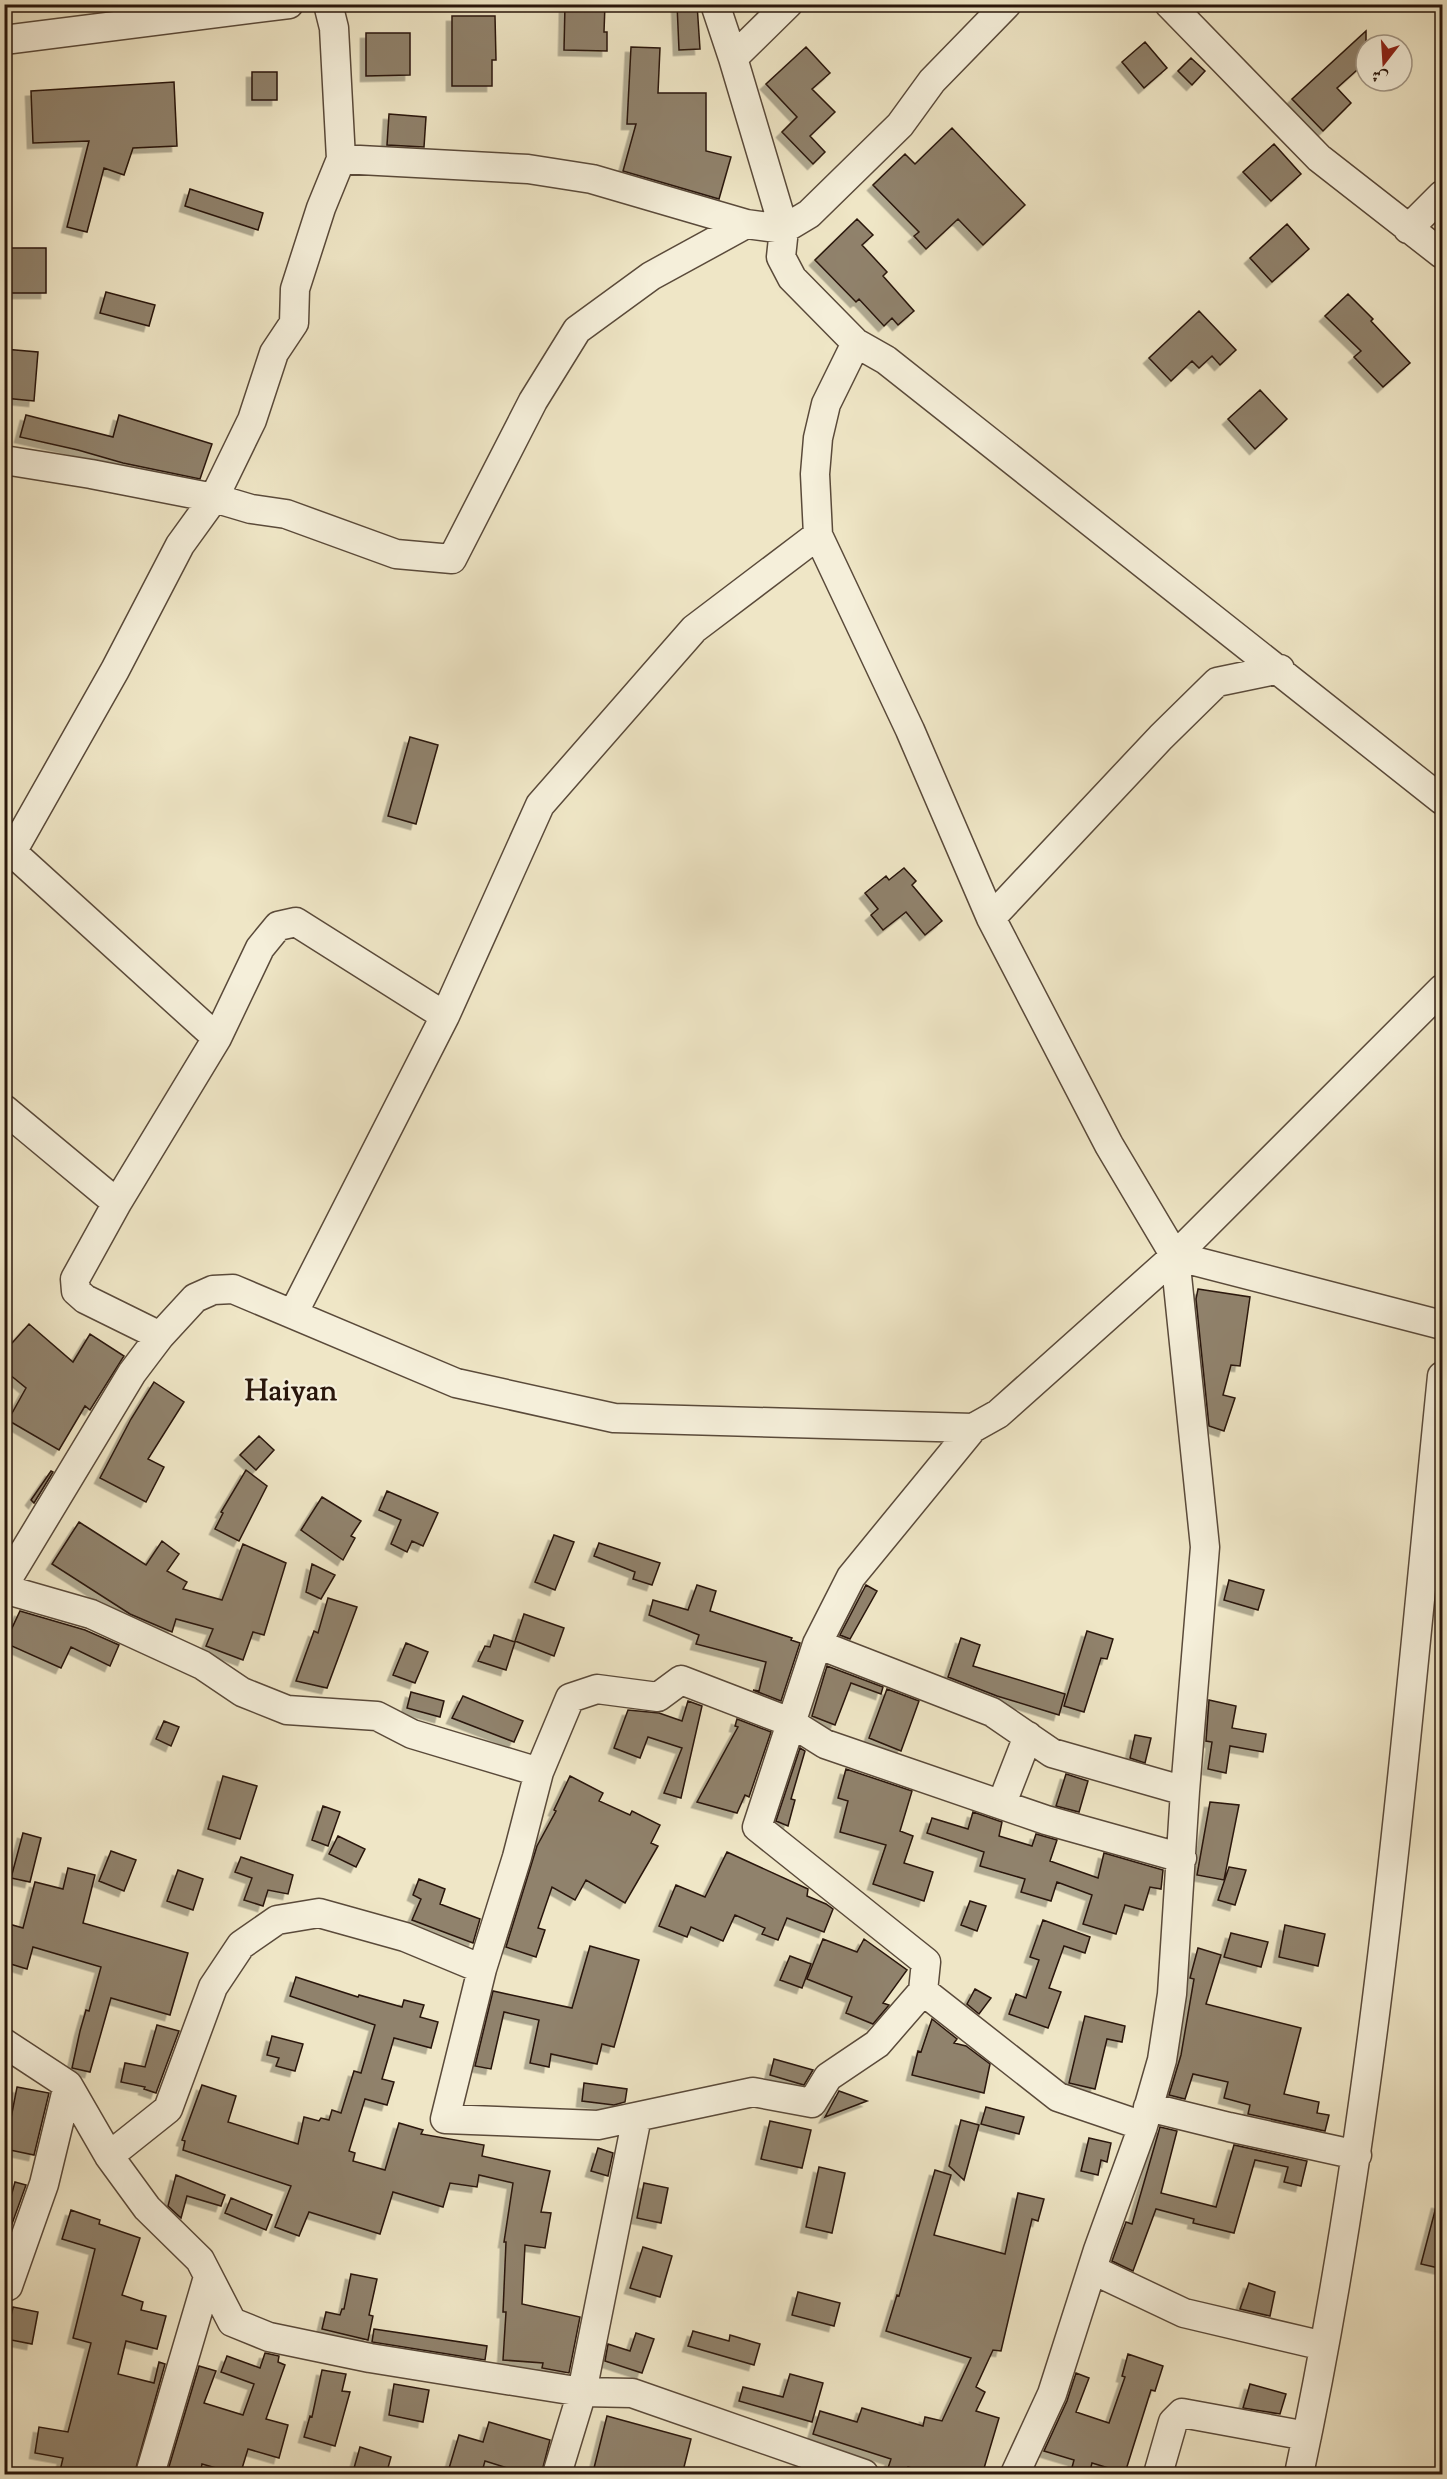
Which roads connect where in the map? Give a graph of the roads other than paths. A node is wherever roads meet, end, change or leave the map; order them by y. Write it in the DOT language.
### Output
graph roads {
  1 [pos="289,4"];
  2 [pos="328,4"];
  3 [pos="715,4"];
  4 [pos="788,4"];
  5 [pos="1007,4"];
  6 [pos="1169,4"];
  7 [pos="4,40"];
  8 [pos="734,58"];
  9 [pos="341,159"];
  10 [pos="1443,195"];
  11 [pos="746,224"];
  12 [pos="784,229"];
  13 [pos="1408,229"];
  14 [pos="1443,254"];
  15 [pos="856,343"];
  16 [pos="4,460"];
  17 [pos="214,498"];
  18 [pos="818,535"];
  19 [pos="1280,669"];
  20 [pos="1443,800"];
  21 [pos="8,851"];
  22 [pos="991,918"];
  23 [pos="1443,989"];
  24 [pos="445,1016"];
  25 [pos="217,1038"];
  26 [pos="4,1109"];
  27 [pos="117,1203"];
  28 [pos="1175,1256"];
  29 [pos="294,1314"];
  30 [pos="1443,1325"];
  31 [pos="159,1336"];
  32 [pos="1443,1377"];
  33 [pos="973,1428"];
  34 [pos="8,1574"];
  35 [pos="818,1644"];
  36 [pos="790,1722"];
  37 [pos="1028,1736"];
  38 [pos="539,1772"];
  39 [pos="1185,1791"];
  40 [pos="1002,1803"];
  41 [pos="1182,1858"];
  42 [pos="482,1969"];
  43 [pos="923,1991"];
  44 [pos="4,2043"];
  45 [pos="68,2085"];
  46 [pos="1146,2116"];
  47 [pos="637,2117"];
  48 [pos="109,2156"];
  49 [pos="1357,2156"];
  50 [pos="1093,2270"];
  51 [pos="208,2277"];
  52 [pos="4,2288"];
  53 [pos="1324,2346"];
  54 [pos="582,2392"];
  55 [pos="1307,2436"];
  56 [pos="150,2475"];
  57 [pos="557,2475"];
  58 [pos="864,2475"];
  59 [pos="1015,2475"];
  60 [pos="1158,2475"];
  61 [pos="1299,2475"];
  1 -- 7 [label="street"];
  2 -- 9 [label="street"];
  3 -- 8 [label="street"];
  4 -- 8 [label="street"];
  5 -- 12 [label="street"];
  6 -- 13 [label="street"];
  8 -- 12 [label="street"];
  9 -- 11 [label="street"];
  9 -- 17 [label="street"];
  10 -- 13 [label="street"];
  11 -- 12 [label="street"];
  11 -- 17 [label="street"];
  12 -- 15 [label="street"];
  13 -- 14 [label="street"];
  15 -- 18 [label="street"];
  15 -- 19 [label="street"];
  16 -- 17 [label="street"];
  17 -- 21 [label="street"];
  18 -- 22 [label="street"];
  18 -- 24 [label="street"];
  19 -- 20 [label="street"];
  19 -- 22 [label="street"];
  21 -- 25 [label="street"];
  22 -- 28 [label="street"];
  23 -- 28 [label="street"];
  24 -- 25 [label="street"];
  24 -- 29 [label="street"];
  25 -- 27 [label="street"];
  26 -- 27 [label="street"];
  27 -- 31 [label="street"];
  28 -- 30 [label="street"];
  28 -- 33 [label="street"];
  28 -- 39 [label="street"];
  29 -- 31 [label="street"];
  29 -- 33 [label="street"];
  31 -- 34 [label="street"];
  32 -- 49 [label="street"];
  33 -- 35 [label="street"];
  34 -- 38 [label="street"];
  35 -- 36 [label="street"];
  35 -- 37 [label="street"];
  36 -- 38 [label="street"];
  36 -- 40 [label="street"];
  36 -- 43 [label="street"];
  37 -- 39 [label="street"];
  37 -- 40 [label="street"];
  38 -- 42 [label="street"];
  39 -- 41 [label="street"];
  40 -- 41 [label="street"];
  41 -- 46 [label="street"];
  42 -- 47 [label="street"];
  42 -- 48 [label="street"];
  43 -- 46 [label="street"];
  43 -- 47 [label="street"];
  44 -- 45 [label="street"];
  45 -- 48 [label="street"];
  45 -- 52 [label="street"];
  46 -- 49 [label="street"];
  46 -- 50 [label="street"];
  47 -- 54 [label="street"];
  48 -- 51 [label="street"];
  49 -- 53 [label="street"];
  50 -- 53 [label="street"];
  50 -- 59 [label="street"];
  51 -- 54 [label="street"];
  51 -- 56 [label="street"];
  53 -- 55 [label="street"];
  54 -- 57 [label="street"];
  54 -- 58 [label="street"];
  55 -- 60 [label="street"];
  55 -- 61 [label="street"];
}
